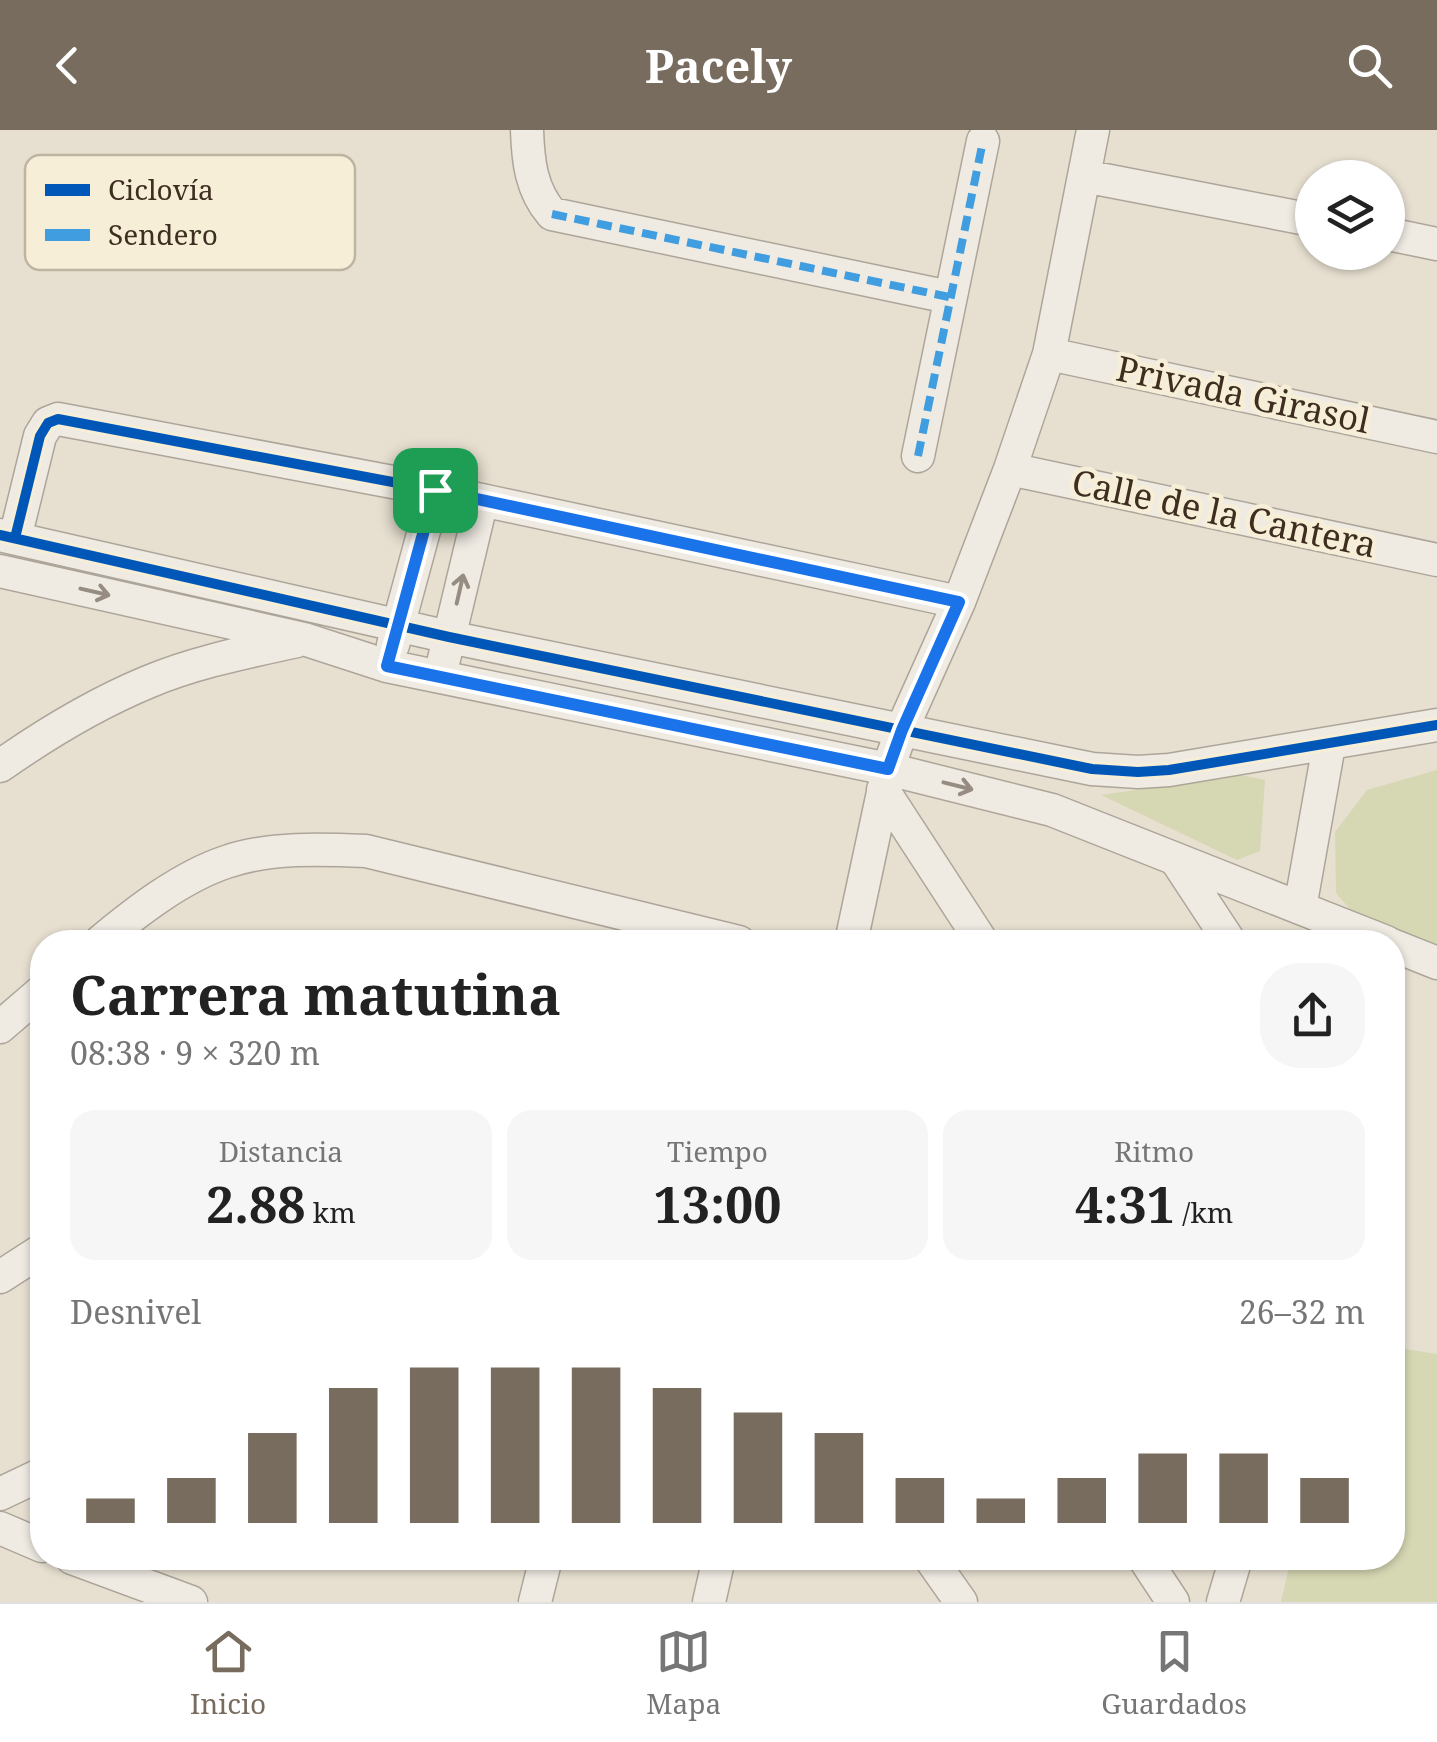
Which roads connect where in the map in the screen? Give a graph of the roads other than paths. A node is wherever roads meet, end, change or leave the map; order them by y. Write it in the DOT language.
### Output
graph roads {
  1 [pos="527,130"];
  2 [pos="1093,130"];
  3 [pos="983,141"];
  4 [pos="1084,176"];
  5 [pos="1295,217"];
  6 [pos="1405,237"];
  7 [pos="1437,244"];
  8 [pos="949,297"];
  9 [pos="1049,354"];
  10 [pos="1437,437"];
  11 [pos="918,456"];
  12 [pos="1010,468"];
  13 [pos="435,490"];
  14 [pos="482,500"];
  15 [pos="8,536"];
  16 [pos="1437,560"];
  17 [pos="0,571"];
  18 [pos="959,602"];
  19 [pos="398,625"];
  20 [pos="449,637"];
  21 [pos="304,639"];
  22 [pos="387,666"];
  23 [pos="440,678"];
  24 [pos="1437,725"];
  25 [pos="902,730"];
  26 [pos="1329,745"];
  27 [pos="0,766"];
  28 [pos="885,780"];
  29 [pos="1176,860"];
  30 [pos="1300,908"];
  31 [pos="116,930"];
  32 [pos="690,930"];
  33 [pos="854,930"];
  34 [pos="975,930"];
  35 [pos="1222,930"];
  36 [pos="1354,930"];
  37 [pos="1405,950"];
  38 [pos="1437,963"];
  39 [pos="30,1001"];
  40 [pos="0,1027"];
  41 [pos="30,1258"];
  42 [pos="0,1277"];
  43 [pos="30,1480"];
  44 [pos="0,1494"];
  45 [pos="0,1528"];
  46 [pos="30,1541"];
  47 [pos="104,1570"];
  48 [pos="543,1570"];
  49 [pos="716,1570"];
  50 [pos="938,1570"];
  51 [pos="1152,1570"];
  52 [pos="1233,1570"];
  53 [pos="190,1602"];
  54 [pos="536,1602"];
  55 [pos="709,1602"];
  56 [pos="961,1602"];
  57 [pos="1173,1602"];
  58 [pos="1224,1602"];
  1 -- 8 [label="street"];
  2 -- 4 [label="street"];
  3 -- 8 [label="street"];
  4 -- 5 [label="street"];
  4 -- 9 [label="street"];
  6 -- 7 [label="street"];
  8 -- 11 [label="street"];
  9 -- 10 [label="street, Privada Girasol"];
  9 -- 12 [label="street"];
  12 -- 16 [label="street, Calle de la Cantera"];
  12 -- 18 [label="street"];
  13 -- 14 [label="street"];
  13 -- 15 [label="street"];
  13 -- 19 [label="street"];
  14 -- 18 [label="street"];
  20 -- 14 [label="street, one-way"];
  15 -- 19 [label="street"];
  17 -- 21 [label="street, one-way"];
  18 -- 25 [label="street"];
  19 -- 20 [label="street"];
  19 -- 22 [label="street"];
  20 -- 23 [label="street"];
  20 -- 25 [label="street"];
  21 -- 22 [label="street"];
  21 -- 27 [label="street"];
  22 -- 23 [label="street"];
  23 -- 28 [label="street"];
  24 -- 26 [label="street"];
  25 -- 26 [label="street"];
  25 -- 28 [label="street"];
  26 -- 30 [label="street"];
  28 -- 29 [label="street, one-way"];
  28 -- 33 [label="street"];
  28 -- 34 [label="street"];
  29 -- 30 [label="street"];
  29 -- 35 [label="street"];
  30 -- 36 [label="street"];
  31 -- 32 [label="street"];
  37 -- 38 [label="street"];
  39 -- 40 [label="street"];
  41 -- 42 [label="street"];
  43 -- 44 [label="street"];
  45 -- 46 [label="street"];
  47 -- 53 [label="street"];
  48 -- 54 [label="street"];
  49 -- 55 [label="street"];
  50 -- 56 [label="street"];
  51 -- 57 [label="street"];
  52 -- 58 [label="street"];
}
